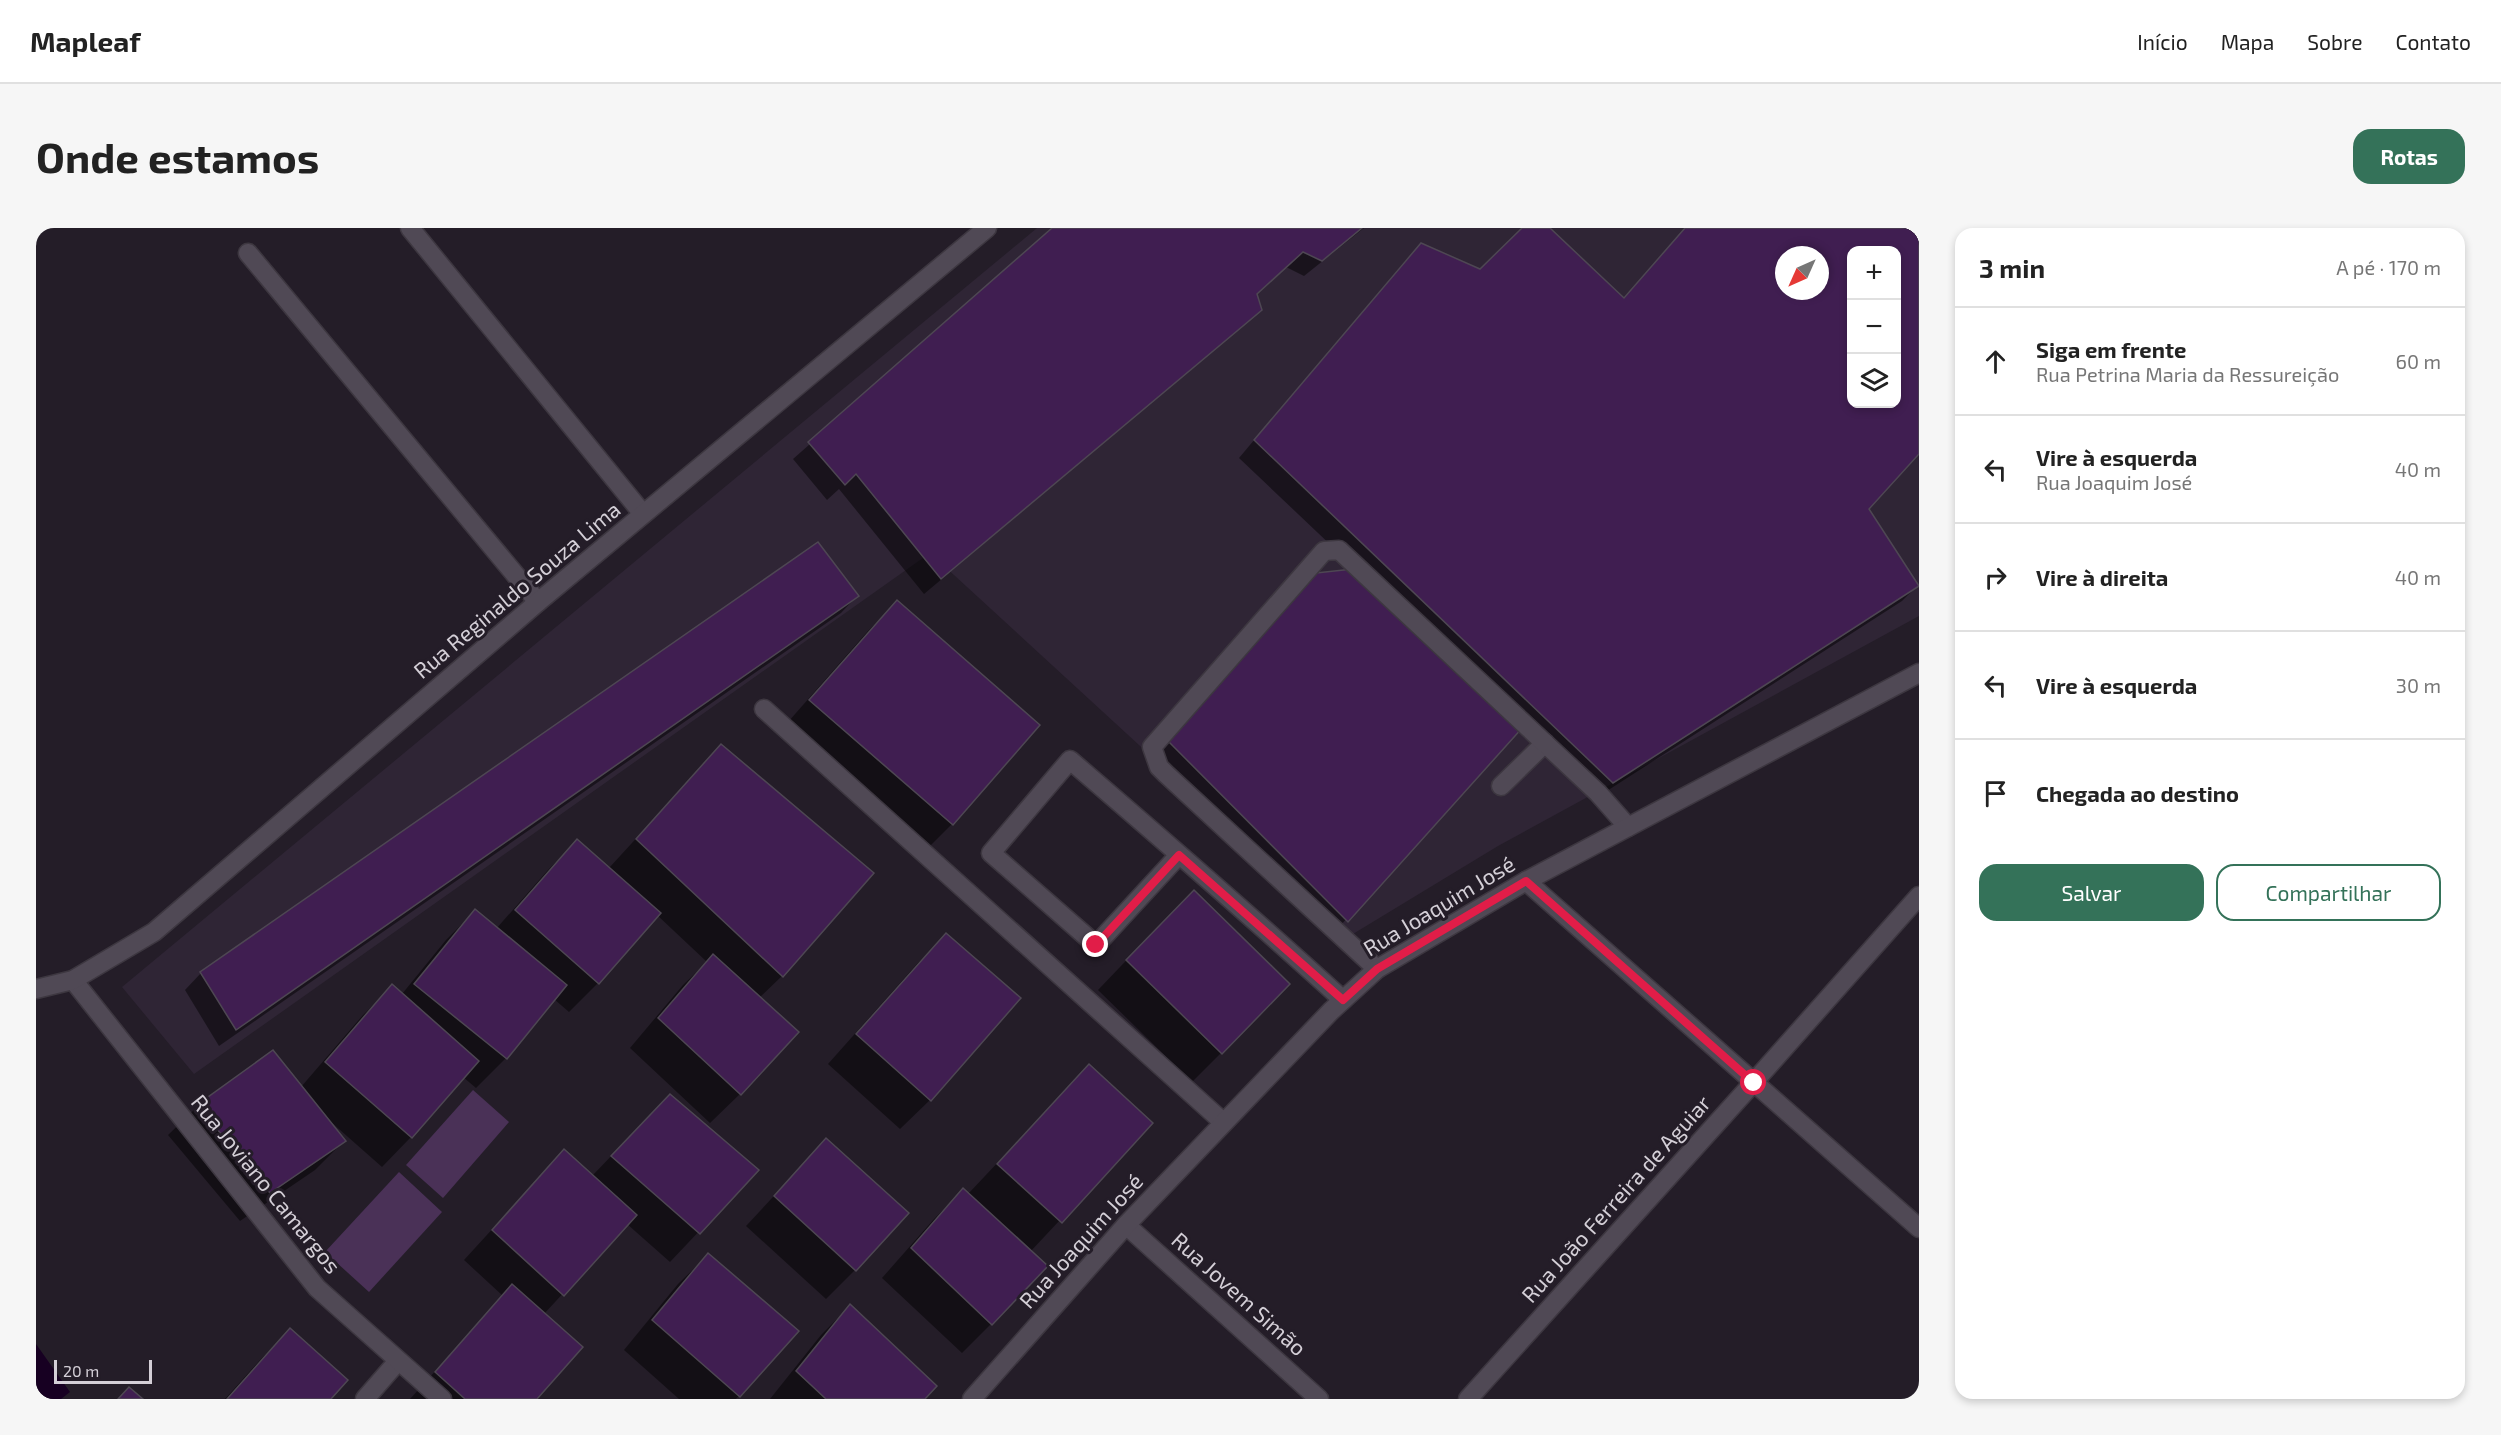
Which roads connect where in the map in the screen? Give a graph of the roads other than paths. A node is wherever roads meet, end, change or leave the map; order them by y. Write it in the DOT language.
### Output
graph roads {
  1 [pos="410,228"];
  2 [pos="987,228"];
  3 [pos="248,253"];
  4 [pos="643,514"];
  5 [pos="538,602"];
  6 [pos="1919,673"];
  7 [pos="764,709"];
  8 [pos="1545,742"];
  9 [pos="1501,786"];
  10 [pos="1628,827"];
  11 [pos="1179,855"];
  12 [pos="1526,881"];
  13 [pos="1919,896"];
  14 [pos="1377,969"];
  15 [pos="73,980"];
  16 [pos="36,989"];
  17 [pos="1343,1000"];
  18 [pos="1754,1083"];
  19 [pos="1223,1122"];
  20 [pos="1126,1225"];
  21 [pos="1919,1228"];
  22 [pos="398,1361"];
  23 [pos="365,1399"];
  24 [pos="442,1399"];
  25 [pos="972,1399"];
  26 [pos="1319,1399"];
  27 [pos="1468,1399"];
  1 -- 4 [label="street"];
  2 -- 4 [label="street, Rua Reginaldo Souza Lima"];
  3 -- 5 [label="street"];
  4 -- 5 [label="street, Rua Reginaldo Souza Lima"];
  5 -- 15 [label="street, Rua Reginaldo Souza Lima"];
  6 -- 10 [label="street, Rua Joaquim José"];
  7 -- 19 [label="street"];
  8 -- 9 [label="street"];
  8 -- 10 [label="street"];
  8 -- 14 [label="street"];
  10 -- 12 [label="street, Rua Joaquim José"];
  11 -- 11 [label="street"];
  11 -- 17 [label="street"];
  12 -- 14 [label="street, Rua Joaquim José"];
  12 -- 18 [label="street"];
  13 -- 18 [label="street, Rua João Ferreira de Aguiar"];
  14 -- 17 [label="street, Rua Joaquim José"];
  15 -- 16 [label="street, Rua Reginaldo Souza Lima"];
  15 -- 22 [label="street, Rua Joviano Camargos"];
  17 -- 19 [label="street, Rua Joaquim José"];
  18 -- 21 [label="street"];
  18 -- 27 [label="street, Rua João Ferreira de Aguiar"];
  19 -- 20 [label="street, Rua Joaquim José"];
  20 -- 25 [label="street, Rua Joaquim José"];
  20 -- 26 [label="street, Rua Jovem Simão"];
  22 -- 23 [label="street"];
  22 -- 24 [label="street, Rua Joviano Camargos"];
}
